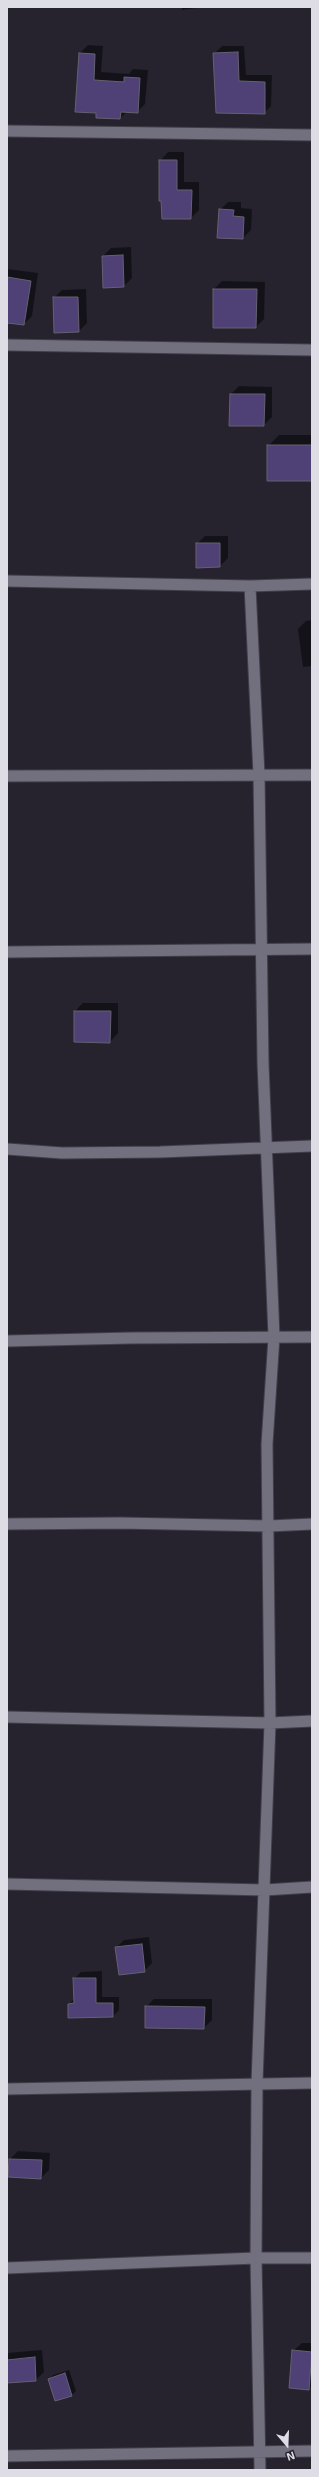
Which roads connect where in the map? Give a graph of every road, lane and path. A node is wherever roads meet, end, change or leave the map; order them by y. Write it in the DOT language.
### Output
graph roads {
  1 [pos="7,131"];
  2 [pos="312,135"];
  3 [pos="7,345"];
  4 [pos="312,350"];
  5 [pos="7,582"];
  6 [pos="312,584"];
  7 [pos="250,586"];
  8 [pos="259,775"];
  9 [pos="312,775"];
  10 [pos="7,776"];
  11 [pos="312,949"];
  12 [pos="263,950"];
  13 [pos="7,952"];
  14 [pos="312,1146"];
  15 [pos="266,1147"];
  16 [pos="7,1149"];
  17 [pos="274,1337"];
  18 [pos="312,1337"];
  19 [pos="7,1341"];
  20 [pos="7,1524"];
  21 [pos="312,1524"];
  22 [pos="269,1526"];
  23 [pos="7,1717"];
  24 [pos="312,1721"];
  25 [pos="270,1723"];
  26 [pos="7,1884"];
  27 [pos="312,1887"];
  28 [pos="264,1890"];
  29 [pos="257,2083"];
  30 [pos="312,2083"];
  31 [pos="7,2089"];
  32 [pos="256,2258"];
  33 [pos="312,2258"];
  34 [pos="7,2268"];
  35 [pos="312,2451"];
  36 [pos="259,2452"];
  37 [pos="7,2456"];
  38 [pos="260,2470"];
  1 -- 2 [label="street"];
  3 -- 4 [label="street"];
  5 -- 7 [label="street"];
  6 -- 7 [label="street"];
  7 -- 8 [label="street"];
  8 -- 9 [label="street"];
  8 -- 10 [label="street"];
  8 -- 12 [label="street"];
  11 -- 12 [label="street"];
  12 -- 13 [label="street"];
  12 -- 15 [label="street"];
  14 -- 15 [label="street"];
  15 -- 16 [label="street"];
  15 -- 17 [label="street"];
  17 -- 18 [label="street"];
  17 -- 19 [label="street"];
  17 -- 22 [label="street"];
  20 -- 22 [label="street"];
  21 -- 22 [label="street"];
  22 -- 25 [label="street"];
  23 -- 25 [label="street"];
  24 -- 25 [label="street"];
  25 -- 28 [label="street"];
  26 -- 28 [label="street"];
  27 -- 28 [label="street"];
  28 -- 29 [label="street"];
  29 -- 30 [label="street"];
  29 -- 31 [label="street"];
  29 -- 32 [label="street"];
  32 -- 33 [label="street"];
  32 -- 34 [label="street"];
  32 -- 36 [label="street"];
  35 -- 36 [label="street"];
  36 -- 37 [label="street"];
  36 -- 38 [label="street"];
}
